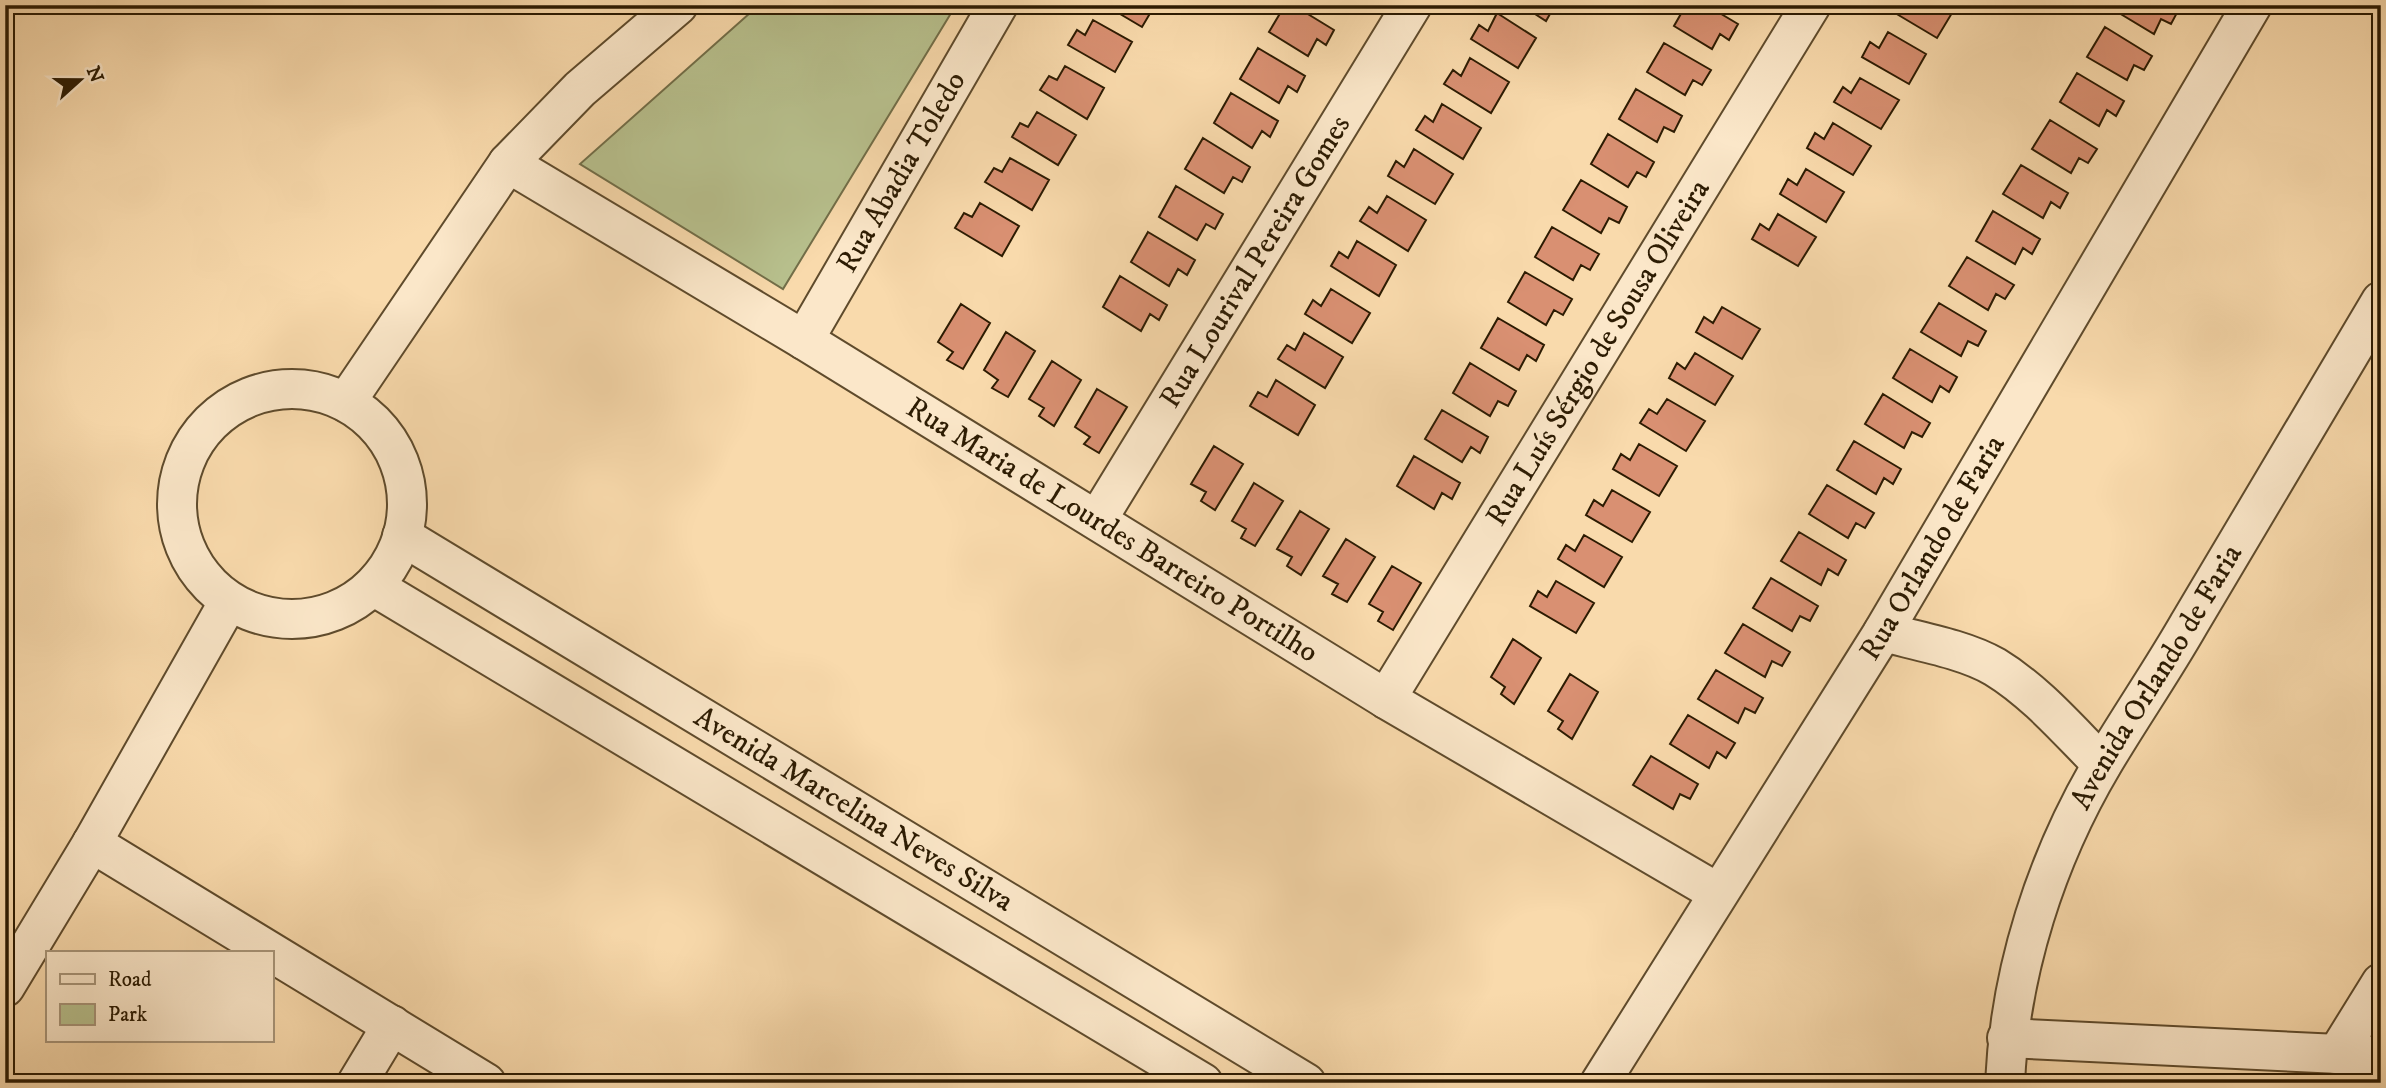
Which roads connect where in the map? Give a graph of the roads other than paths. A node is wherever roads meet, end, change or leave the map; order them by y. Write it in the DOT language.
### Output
graph roads {
  1 [pos="678,5"];
  2 [pos="998,5"];
  3 [pos="1412,5"];
  4 [pos="1811,5"];
  5 [pos="2252,5"];
  6 [pos="508,163"];
  7 [pos="2381,301"];
  8 [pos="804,340"];
  9 [pos="346,402"];
  10 [pos="1097,520"];
  11 [pos="402,536"];
  12 [pos="373,586"];
  13 [pos="229,601"];
  14 [pos="1883,632"];
  15 [pos="1386,699"];
  16 [pos="2102,764"];
  17 [pos="92,843"];
  18 [pos="1718,893"];
  19 [pos="269,951"];
  20 [pos="273,953"];
  21 [pos="2381,983"];
  22 [pos="5,987"];
  23 [pos="391,1025"];
  24 [pos="2007,1038"];
  25 [pos="2337,1054"];
  26 [pos="2381,1056"];
  27 [pos="357,1083"];
  28 [pos="486,1083"];
  29 [pos="1203,1083"];
  30 [pos="1306,1083"];
  31 [pos="1600,1083"];
  32 [pos="2005,1083"];
  1 -- 6 [label="street"];
  2 -- 8 [label="street, Rua Abadia Toledo"];
  3 -- 10 [label="street, Rua Lourival Pereira Gomes"];
  4 -- 15 [label="street, Rua Luís Sérgio de Sousa Oliveira"];
  5 -- 14 [label="street, Rua Orlando de Faria"];
  6 -- 8 [label="street, Rua Maria de Lourdes Barreiro Portilho"];
  6 -- 9 [label="street"];
  7 -- 16 [label="street, Avenida Orlando de Faria"];
  8 -- 10 [label="street, Rua Maria de Lourdes Barreiro Portilho"];
  9 -- 11 [label="street"];
  9 -- 13 [label="street"];
  10 -- 15 [label="street, Rua Maria de Lourdes Barreiro Portilho"];
  11 -- 12 [label="street"];
  11 -- 30 [label="street, Avenida Marcelina Neves Silva"];
  12 -- 13 [label="street"];
  12 -- 29 [label="street, Avenida Marcelina Neves Silva"];
  13 -- 17 [label="street"];
  14 -- 16 [label="street"];
  14 -- 18 [label="street, Rua Orlando de Faria"];
  15 -- 18 [label="street, Rua Maria de Lourdes Barreiro Portilho"];
  16 -- 24 [label="street, Avenida Orlando de Faria"];
  17 -- 19 [label="street"];
  17 -- 22 [label="street"];
  18 -- 31 [label="street, Rua Orlando de Faria"];
  20 -- 23 [label="street"];
  21 -- 25 [label="street"];
  23 -- 27 [label="street"];
  23 -- 28 [label="street"];
  24 -- 25 [label="street"];
  24 -- 32 [label="street, Avenida Orlando de Faria"];
  25 -- 26 [label="street"];
}
